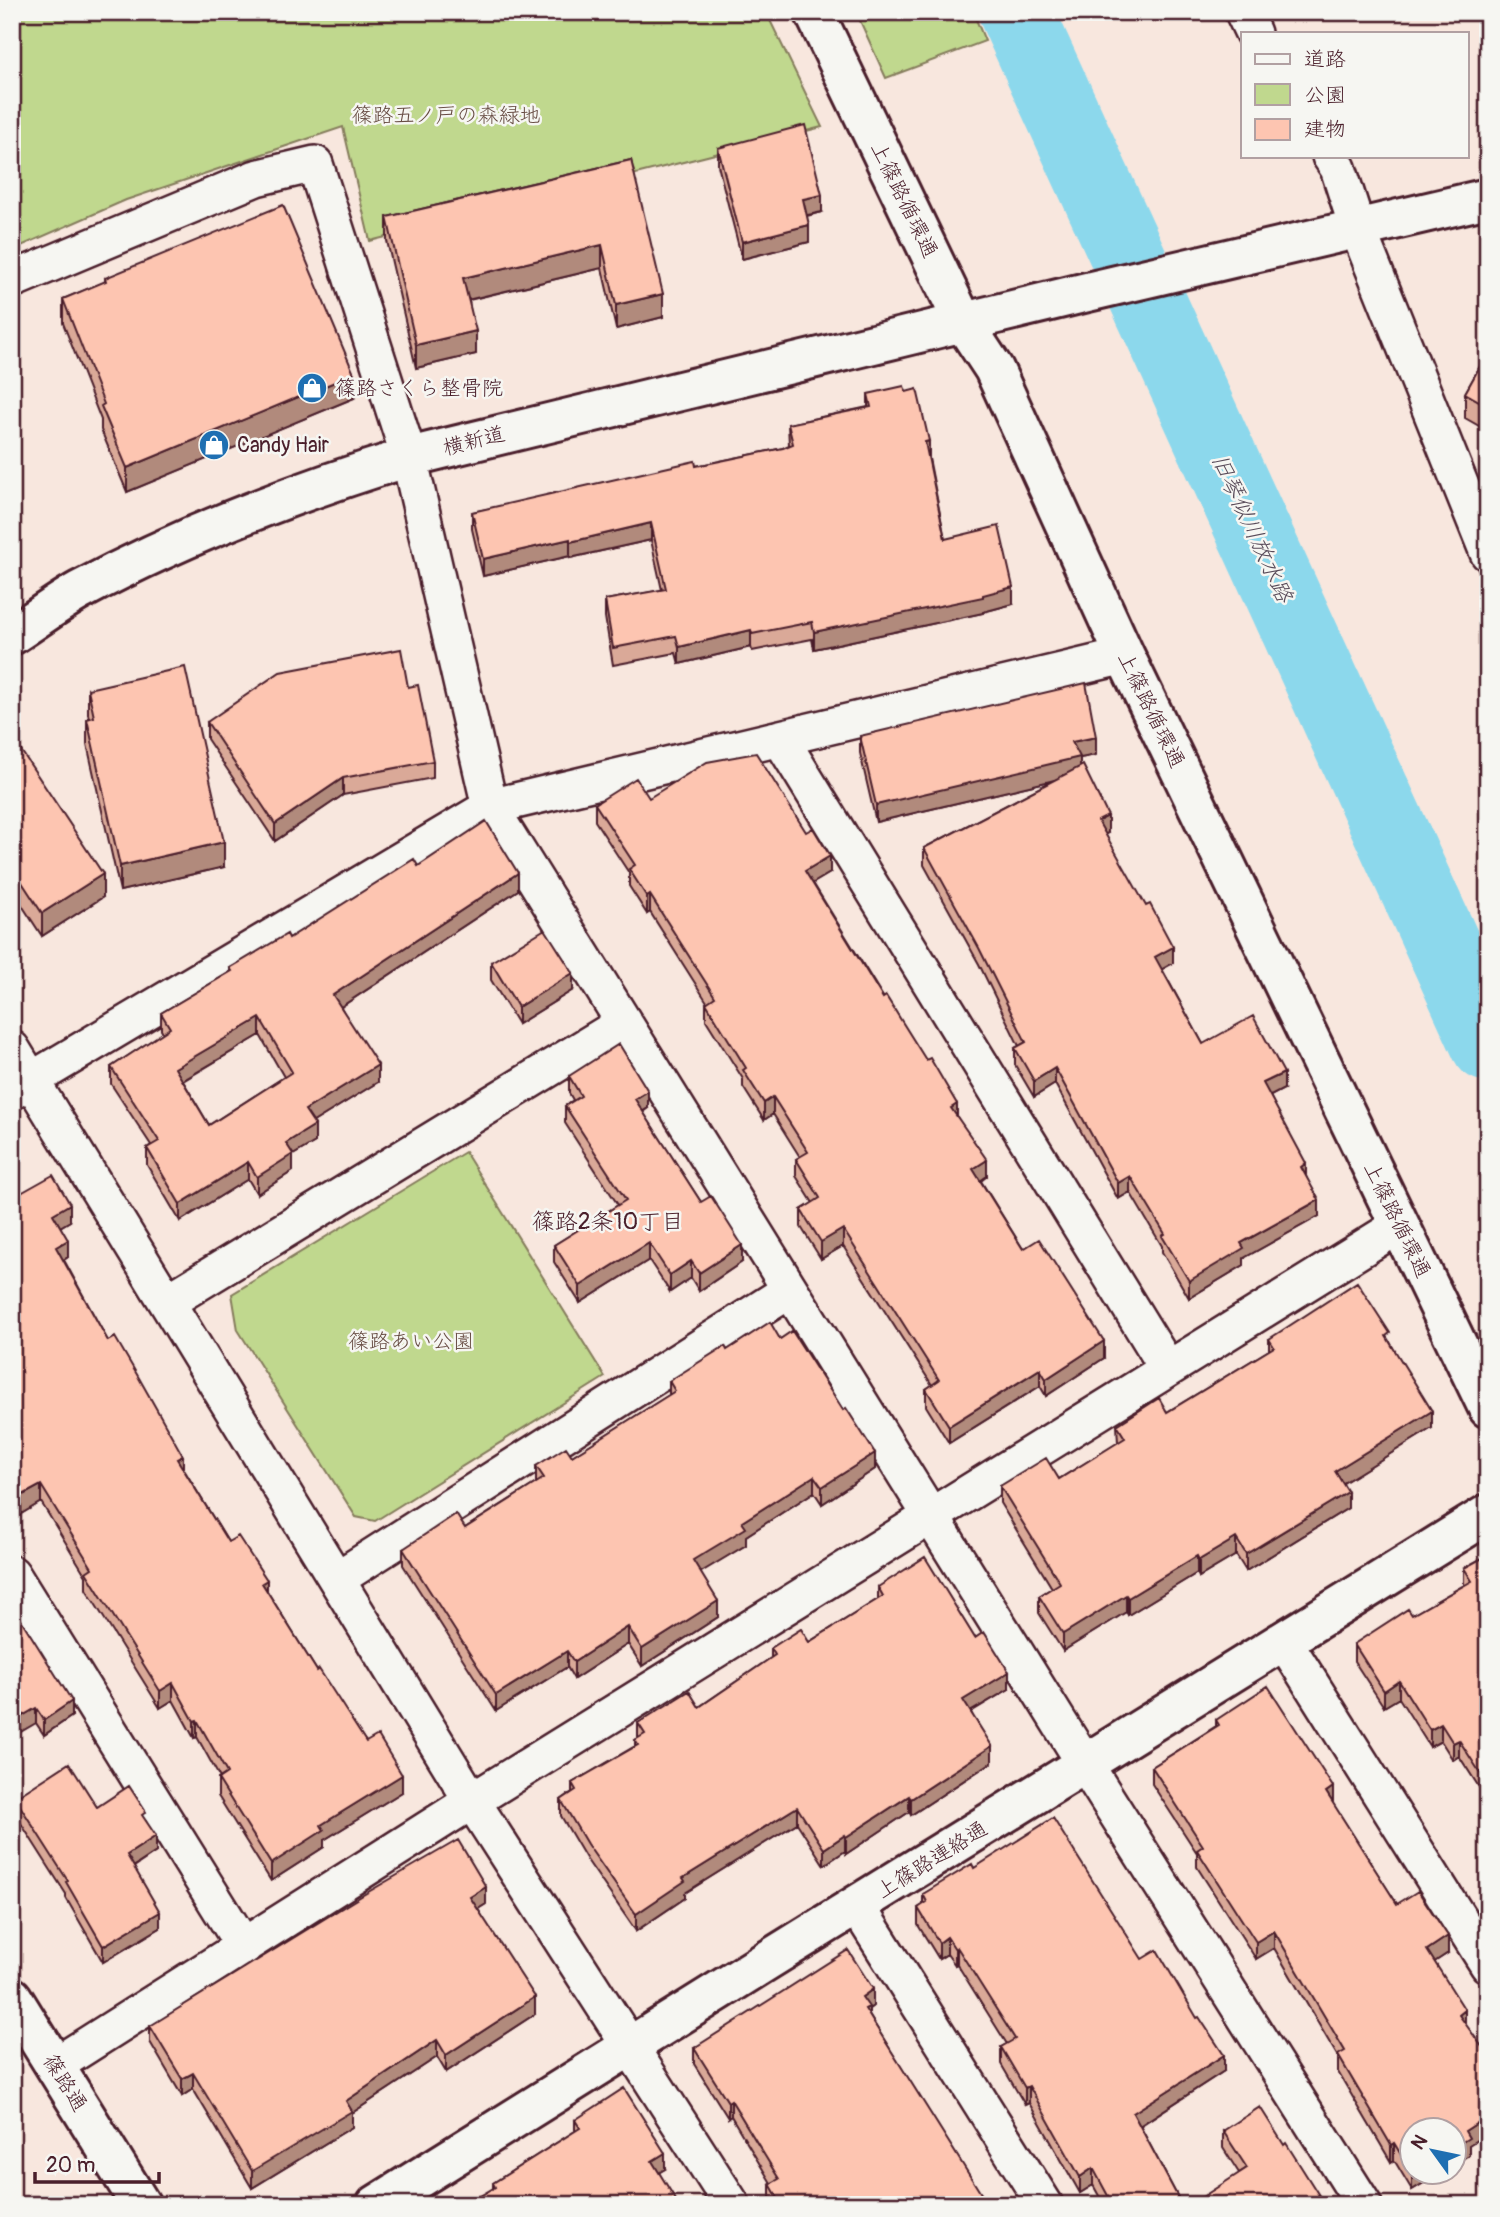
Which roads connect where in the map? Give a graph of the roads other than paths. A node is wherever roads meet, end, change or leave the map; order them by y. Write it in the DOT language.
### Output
graph roads {
  1 [pos="814,12"];
  2 [pos="1243,12"];
  3 [pos="1253,32"];
  4 [pos="1331,158"];
  5 [pos="1488,198"];
  6 [pos="1358,230"];
  7 [pos="12,280"];
  8 [pos="963,322"];
  9 [pos="409,457"];
  10 [pos="1488,552"];
  11 [pos="12,635"];
  12 [pos="1125,656"];
  13 [pos="780,738"];
  14 [pos="490,807"];
  15 [pos="624,1023"];
  16 [pos="12,1049"];
  17 [pos="22,1085"];
  18 [pos="1399,1225"];
  19 [pos="790,1290"];
  20 [pos="167,1302"];
  21 [pos="1168,1370"];
  22 [pos="1488,1408"];
  23 [pos="1488,1514"];
  24 [pos="932,1517"];
  25 [pos="12,1574"];
  26 [pos="337,1579"];
  27 [pos="1284,1641"];
  28 [pos="1085,1764"];
  29 [pos="472,1801"];
  30 [pos="857,1906"];
  31 [pos="244,1947"];
  32 [pos="1488,1965"];
  33 [pos="12,1997"];
  34 [pos="630,2044"];
  35 [pos="54,2066"];
  36 [pos="141,2205"];
  37 [pos="376,2205"];
  38 [pos="732,2205"];
  39 [pos="1045,2205"];
  40 [pos="1364,2205"];
  1 -- 8 [label="street, 上篠路循環通"];
  2 -- 3 [label="street"];
  4 -- 6 [label="street"];
  5 -- 6 [label="street, 横新道"];
  6 -- 8 [label="street, 横新道"];
  6 -- 10 [label="street"];
  7 -- 9 [label="street"];
  8 -- 9 [label="street, 横新道"];
  8 -- 12 [label="street, 上篠路循環通"];
  9 -- 11 [label="street, 横新道"];
  9 -- 14 [label="street"];
  12 -- 13 [label="street"];
  12 -- 18 [label="street, 上篠路循環通"];
  13 -- 14 [label="street"];
  13 -- 21 [label="street"];
  14 -- 15 [label="street"];
  14 -- 17 [label="street"];
  15 -- 19 [label="street"];
  15 -- 20 [label="street"];
  16 -- 17 [label="street"];
  17 -- 20 [label="street"];
  18 -- 21 [label="street"];
  18 -- 22 [label="street, 上篠路循環通"];
  19 -- 24 [label="street"];
  19 -- 26 [label="street"];
  20 -- 26 [label="street"];
  21 -- 24 [label="street"];
  23 -- 27 [label="street, 上篠路連絡通"];
  24 -- 28 [label="street"];
  24 -- 29 [label="street"];
  25 -- 31 [label="street"];
  26 -- 29 [label="street"];
  27 -- 28 [label="street, 上篠路連絡通"];
  27 -- 32 [label="street"];
  28 -- 30 [label="street, 上篠路連絡通"];
  28 -- 40 [label="street"];
  29 -- 31 [label="street"];
  29 -- 34 [label="street"];
  30 -- 34 [label="street, 上篠路連絡通"];
  30 -- 39 [label="street"];
  31 -- 35 [label="street"];
  33 -- 35 [label="street, 篠路通"];
  34 -- 37 [label="street, 上篠路連絡通"];
  34 -- 38 [label="street"];
  35 -- 36 [label="street, 篠路通"];
}
